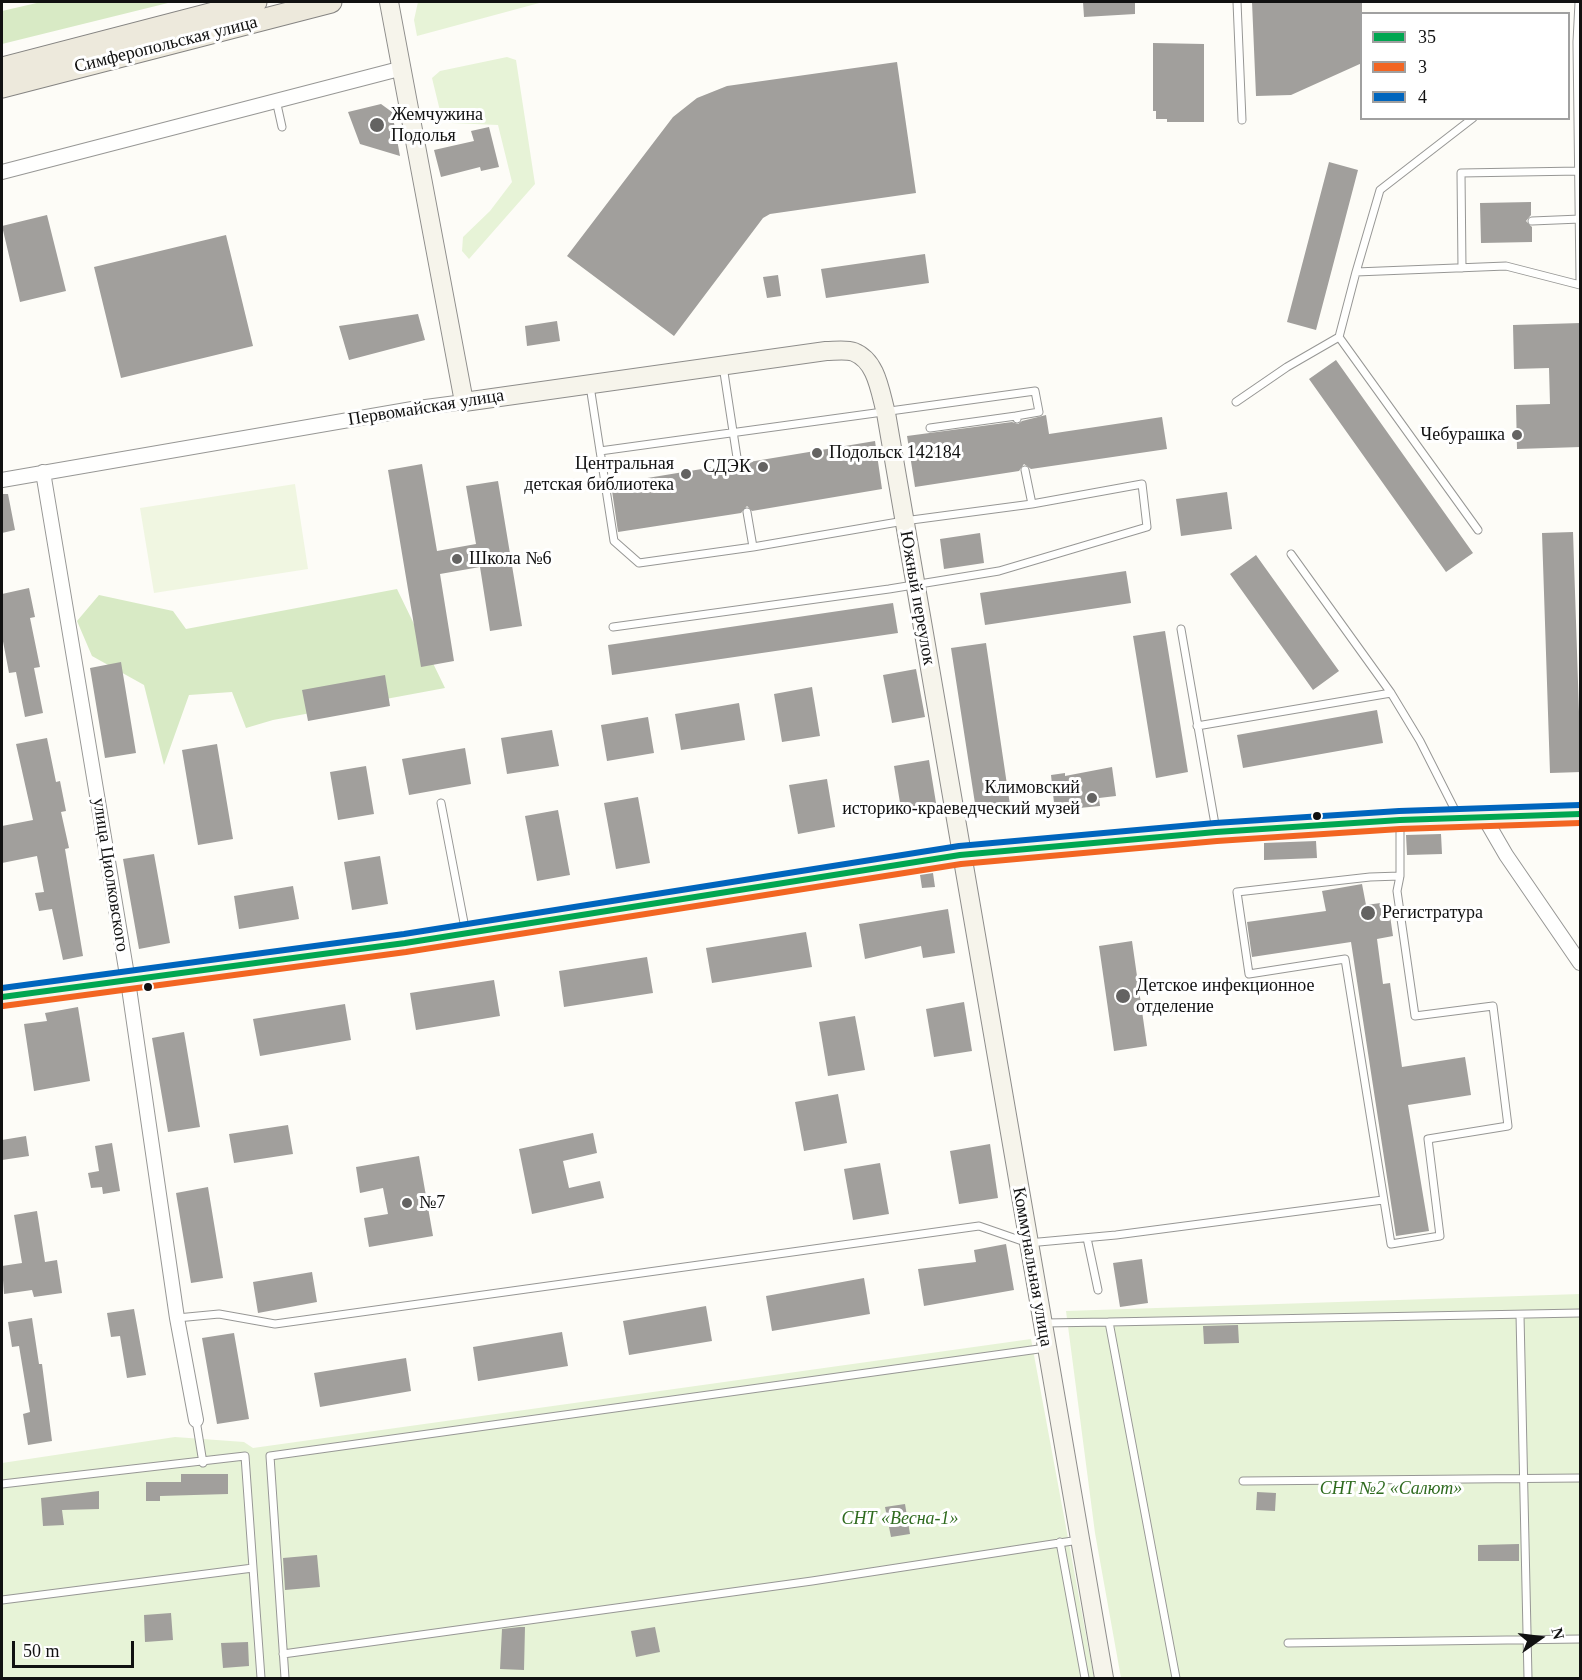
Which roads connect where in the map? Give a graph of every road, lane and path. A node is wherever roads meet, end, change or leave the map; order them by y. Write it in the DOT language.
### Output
graph roads {
  1 [pos="256,2"];
  2 [pos="331,2"];
  3 [pos="389,2"];
  4 [pos="1237,2"];
  5 [pos="1579,2"];
  6 [pos="234,4"];
  7 [pos="1579,41"];
  8 [pos="2,68"];
  9 [pos="403,68"];
  10 [pos="2,87"];
  11 [pos="276,100"];
  12 [pos="1242,120"];
  13 [pos="1470,120"];
  14 [pos="282,127"];
  15 [pos="1579,171"];
  16 [pos="2,172"];
  17 [pos="1580,219"];
  18 [pos="1532,221"];
  19 [pos="1462,268"];
  20 [pos="1356,272"];
  21 [pos="1581,283"];
  22 [pos="1339,337"];
  23 [pos="853,352"];
  24 [pos="723,364"];
  25 [pos="589,383"];
  26 [pos="464,402"];
  27 [pos="1236,402"];
  28 [pos="886,413"];
  29 [pos="930,428"];
  30 [pos="733,434"];
  31 [pos="600,451"];
  32 [pos="738,464"];
  33 [pos="1025,470"];
  34 [pos="44,472"];
  35 [pos="2,480"];
  36 [pos="1032,504"];
  37 [pos="747,512"];
  38 [pos="904,521"];
  39 [pos="1478,530"];
  40 [pos="753,547"];
  41 [pos="1291,554"];
  42 [pos="915,584"];
  43 [pos="613,627"];
  44 [pos="1180,629"];
  45 [pos="1391,693"];
  46 [pos="1197,726"];
  47 [pos="441,803"];
  48 [pos="1581,814"];
  49 [pos="1484,817"];
  50 [pos="1459,818"];
  51 [pos="1400,820"];
  52 [pos="1216,832"];
  53 [pos="960,855"];
  54 [pos="1400,876"];
  55 [pos="466,933"];
  56 [pos="1581,963"];
  57 [pos="128,981"];
  58 [pos="2,997"];
  59 [pos="1383,1200"];
  60 [pos="1087,1238"];
  61 [pos="1028,1243"];
  62 [pos="1098,1290"];
  63 [pos="1581,1313"];
  64 [pos="1520,1315"];
  65 [pos="177,1318"];
  66 [pos="1109,1322"];
  67 [pos="1042,1323"];
  68 [pos="1046,1348"];
  69 [pos="196,1420"];
  70 [pos="203,1462"];
  71 [pos="1581,1478"];
  72 [pos="1243,1480"];
  73 [pos="1523,1480"];
  74 [pos="2,1484"];
  75 [pos="1079,1540"];
  76 [pos="1060,1542"];
  77 [pos="253,1568"];
  78 [pos="2,1600"];
  79 [pos="1581,1639"];
  80 [pos="1527,1640"];
  81 [pos="1288,1643"];
  82 [pos="283,1654"];
  83 [pos="261,1678"];
  84 [pos="285,1678"];
  85 [pos="1085,1678"];
  86 [pos="1104,1678"];
  87 [pos="1176,1678"];
  88 [pos="1527,1678"];
  1 -- 6 [label="main road, Симферопольская улица"];
  2 -- 10 [label="main road, Симферопольская улица"];
  3 -- 9 [label="street"];
  4 -- 12 [label="lane"];
  5 -- 7 [label="lane"];
  6 -- 8 [label="main road, Симферопольская улица"];
  7 -- 15 [label="lane"];
  9 -- 11 [label="street"];
  9 -- 26 [label="street"];
  11 -- 14 [label="lane"];
  11 -- 16 [label="street"];
  13 -- 20 [label="lane"];
  15 -- 17 [label="lane"];
  15 -- 19 [label="lane"];
  17 -- 18 [label="lane"];
  17 -- 21 [label="lane"];
  19 -- 20 [label="lane"];
  19 -- 21 [label="lane"];
  20 -- 22 [label="lane"];
  22 -- 27 [label="lane"];
  22 -- 39 [label="lane"];
  23 -- 24 [label="street, Первомайская улица"];
  23 -- 28 [label="street, Южный переулок"];
  24 -- 25 [label="street, Первомайская улица"];
  24 -- 30 [label="lane"];
  25 -- 26 [label="street, Первомайская улица"];
  25 -- 31 [label="lane"];
  26 -- 34 [label="street, Первомайская улица"];
  28 -- 29 [label="lane"];
  28 -- 30 [label="lane"];
  28 -- 38 [label="street, Южный переулок"];
  30 -- 31 [label="lane"];
  30 -- 32 [label="lane"];
  31 -- 40 [label="lane"];
  33 -- 36 [label="lane"];
  34 -- 35 [label="street, Первомайская улица"];
  34 -- 57 [label="street, улица Циолковского"];
  36 -- 38 [label="lane"];
  36 -- 42 [label="lane"];
  37 -- 40 [label="lane"];
  38 -- 40 [label="lane"];
  38 -- 42 [label="street, Южный переулок"];
  41 -- 45 [label="lane"];
  42 -- 43 [label="lane"];
  42 -- 53 [label="street, Южный переулок"];
  44 -- 46 [label="lane"];
  45 -- 46 [label="lane"];
  45 -- 50 [label="lane"];
  46 -- 52 [label="lane"];
  47 -- 55 [label="lane"];
  48 -- 49 [label="street"];
  49 -- 50 [label="street"];
  49 -- 56 [label="street"];
  50 -- 51 [label="street"];
  51 -- 52 [label="street"];
  51 -- 54 [label="lane"];
  52 -- 53 [label="street"];
  53 -- 55 [label="street"];
  53 -- 61 [label="street, Коммунальная улица"];
  54 -- 59 [label="lane"];
  54 -- 59 [label="lane"];
  55 -- 57 [label="street"];
  57 -- 58 [label="street"];
  57 -- 65 [label="street, улица Циолковского"];
  59 -- 60 [label="lane"];
  60 -- 61 [label="lane"];
  60 -- 62 [label="lane"];
  61 -- 65 [label="lane"];
  61 -- 67 [label="street, Коммунальная улица"];
  63 -- 64 [label="lane"];
  64 -- 66 [label="lane"];
  64 -- 73 [label="lane"];
  65 -- 69 [label="street, улица Циолковского"];
  66 -- 67 [label="lane"];
  66 -- 87 [label="lane"];
  67 -- 68 [label="street, Коммунальная улица"];
  68 -- 75 [label="street, Коммунальная улица"];
  68 -- 82 [label="lane"];
  69 -- 70 [label="lane"];
  70 -- 74 [label="lane"];
  70 -- 77 [label="lane"];
  71 -- 73 [label="lane"];
  72 -- 73 [label="lane"];
  73 -- 80 [label="lane"];
  75 -- 76 [label="lane"];
  75 -- 86 [label="street, Коммунальная улица"];
  76 -- 82 [label="lane"];
  76 -- 85 [label="lane"];
  77 -- 78 [label="lane"];
  77 -- 83 [label="lane"];
  79 -- 80 [label="lane"];
  80 -- 81 [label="lane"];
  80 -- 88 [label="lane"];
  82 -- 84 [label="lane"];
}
